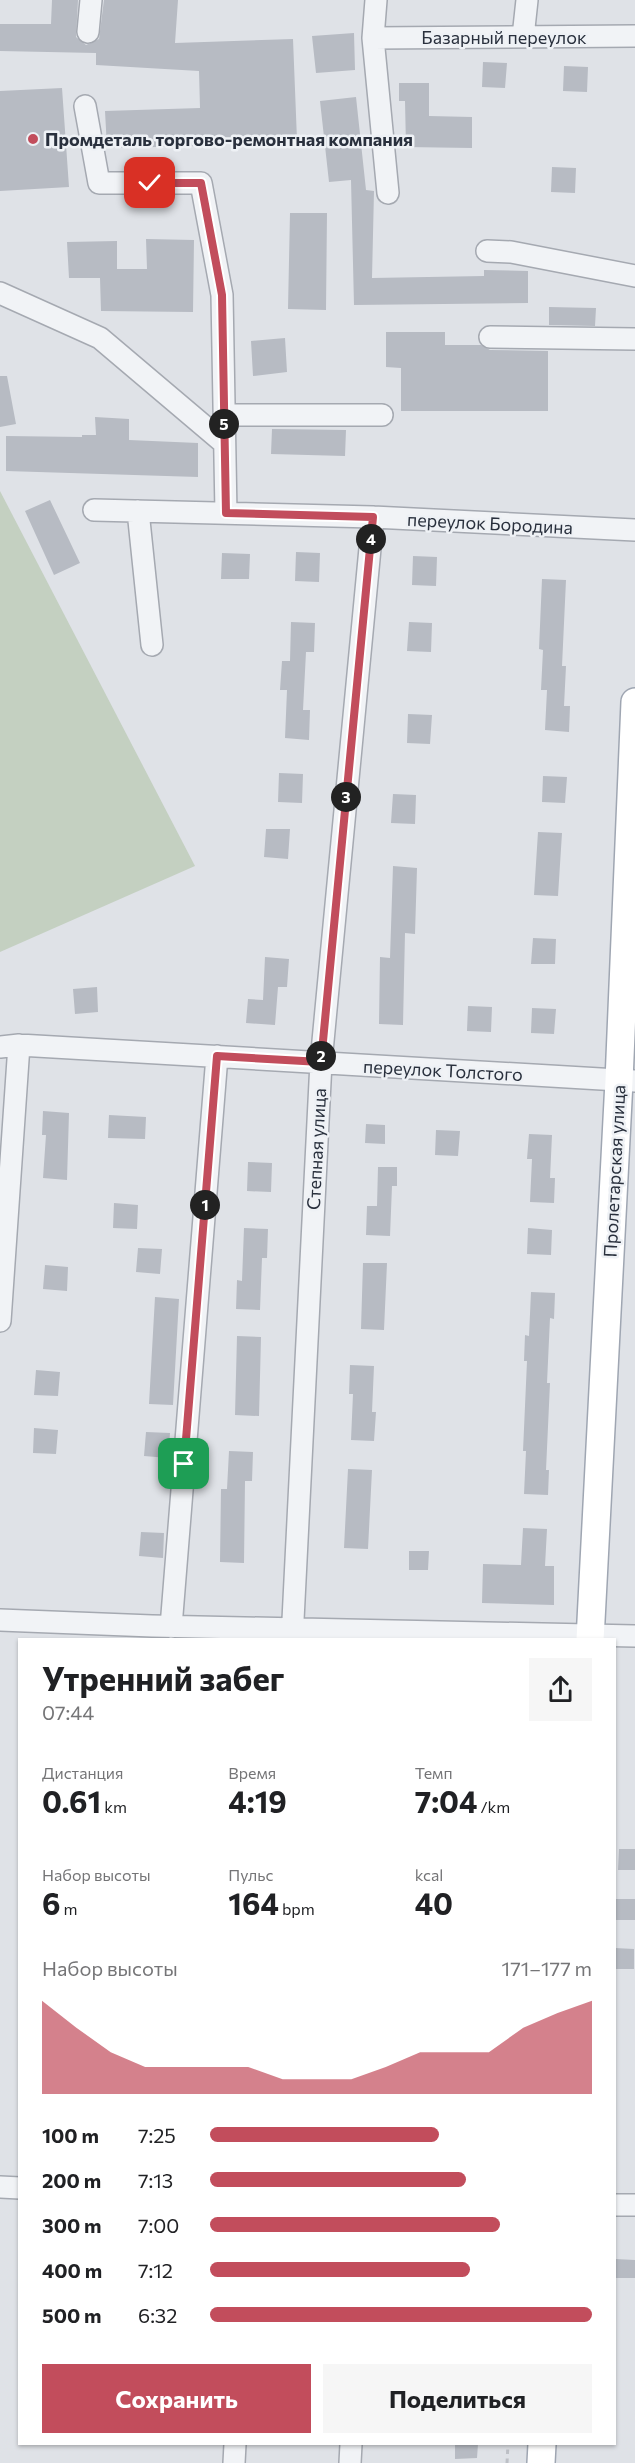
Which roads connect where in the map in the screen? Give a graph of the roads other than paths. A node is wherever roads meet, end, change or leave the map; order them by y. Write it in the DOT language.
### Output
graph roads {
  1 [pos="91,0"];
  2 [pos="376,0"];
  3 [pos="525,18"];
  4 [pos="88,32"];
  5 [pos="635,36"];
  6 [pos="373,38"];
  7 [pos="85,106"];
  8 [pos="388,193"];
  9 [pos="487,251"];
  10 [pos="635,276"];
  11 [pos="0,293"];
  12 [pos="490,337"];
  13 [pos="635,339"];
  14 [pos="224,415"];
  15 [pos="382,415"];
  16 [pos="224,443"];
  17 [pos="94,510"];
  18 [pos="138,511"];
  19 [pos="226,513"];
  20 [pos="373,517"];
  21 [pos="635,530"];
  22 [pos="152,645"];
  23 [pos="635,702"];
  24 [pos="9,1046"];
  25 [pos="217,1056"];
  26 [pos="321,1062"];
  27 [pos="627,1081"];
  28 [pos="0,1321"];
  29 [pos="0,1620"];
  30 [pos="158,1631"];
  31 [pos="292,1634"];
  32 [pos="635,1636"];
  33 [pos="590,1637"];
  34 [pos="0,2187"];
  35 [pos="18,2188"];
  36 [pos="616,2205"];
  37 [pos="635,2205"];
  38 [pos="235,2445"];
  39 [pos="351,2445"];
  40 [pos="542,2445"];
  41 [pos="234,2463"];
  42 [pos="350,2463"];
  43 [pos="541,2463"];
  1 -- 4 [label="street"];
  2 -- 6 [label="street"];
  3 -- 5 [label="street, Базарный переулок"];
  3 -- 6 [label="street, Базарный переулок"];
  6 -- 8 [label="street"];
  7 -- 14 [label="street"];
  9 -- 10 [label="street"];
  11 -- 16 [label="street"];
  12 -- 13 [label="street"];
  14 -- 15 [label="street"];
  14 -- 16 [label="street"];
  16 -- 19 [label="street"];
  17 -- 18 [label="street, переулок Бородина"];
  18 -- 19 [label="street, переулок Бородина"];
  18 -- 22 [label="street"];
  19 -- 20 [label="street, переулок Бородина"];
  20 -- 21 [label="street, переулок Бородина"];
  20 -- 26 [label="street, Степная улица"];
  23 -- 27 [label="main road, Пролетарская улица"];
  24 -- 25 [label="street, переулок Толстого"];
  24 -- 28 [label="street"];
  25 -- 26 [label="street, переулок Толстого"];
  25 -- 30 [label="street"];
  26 -- 27 [label="street, переулок Толстого"];
  26 -- 31 [label="street, Степная улица"];
  27 -- 33 [label="main road, Пролетарская улица"];
  29 -- 30 [label="street"];
  30 -- 31 [label="street"];
  31 -- 33 [label="street"];
  32 -- 33 [label="street"];
  34 -- 35 [label="street"];
  36 -- 37 [label="street"];
  38 -- 41 [label="street"];
  39 -- 42 [label="street"];
  40 -- 43 [label="main road"];
}
